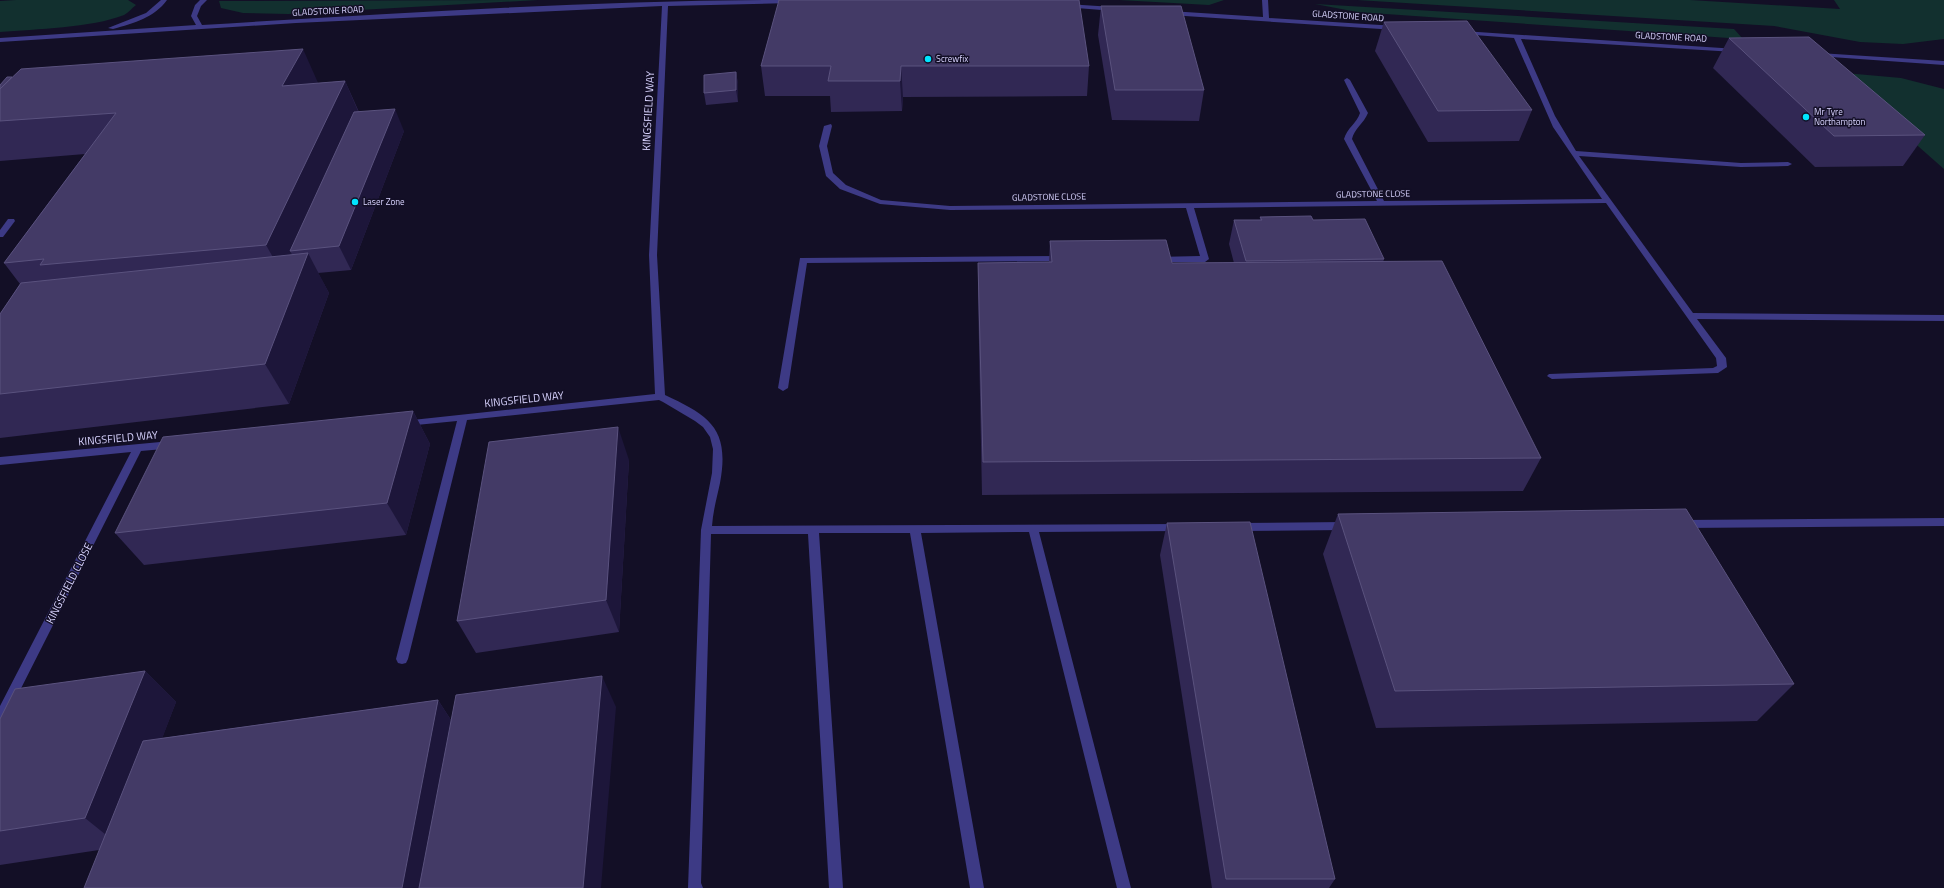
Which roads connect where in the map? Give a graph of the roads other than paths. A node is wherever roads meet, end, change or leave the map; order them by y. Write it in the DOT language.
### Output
graph roads {
  1 [pos="164,0"];
  2 [pos="204,0"];
  3 [pos="1265,0"];
  4 [pos="795,1"];
  5 [pos="665,4"];
  6 [pos="1056,6"];
  7 [pos="1119,10"];
  8 [pos="1165,12"];
  9 [pos="1266,19"];
  10 [pos="200,26"];
  11 [pos="1407,29"];
  12 [pos="1454,32"];
  13 [pos="92,34"];
  14 [pos="1517,37"];
  15 [pos="0,40"];
  16 [pos="1746,51"];
  17 [pos="1810,55"];
  18 [pos="1944,63"];
  19 [pos="1347,80"];
  20 [pos="828,126"];
  21 [pos="1574,154"];
  22 [pos="1788,164"];
  23 [pos="1608,201"];
  24 [pos="1382,204"];
  25 [pos="1189,206"];
  26 [pos="11,221"];
  27 [pos="0,235"];
  28 [pos="1150,259"];
  29 [pos="1071,260"];
  30 [pos="1691,316"];
  31 [pos="1944,318"];
  32 [pos="1552,376"];
  33 [pos="783,388"];
  34 [pos="660,397"];
  35 [pos="463,417"];
  36 [pos="400,423"];
  37 [pos="178,445"];
  38 [pos="138,448"];
  39 [pos="0,461"];
  40 [pos="1944,522"];
  41 [pos="1672,524"];
  42 [pos="1361,526"];
  43 [pos="1193,527"];
  44 [pos="1225,527"];
  45 [pos="1034,528"];
  46 [pos="813,529"];
  47 [pos="915,529"];
  48 [pos="706,530"];
  49 [pos="402,659"];
  50 [pos="0,718"];
  51 [pos="696,888"];
  52 [pos="836,888"];
  53 [pos="977,888"];
  54 [pos="1124,888"];
  1 -- 13 [label="street"];
  2 -- 10 [label="street"];
  3 -- 9 [label="street"];
  4 -- 5 [label="street, GLADSTONE ROAD"];
  5 -- 10 [label="street, GLADSTONE ROAD"];
  5 -- 34 [label="street, KINGSFIELD WAY"];
  6 -- 7 [label="street"];
  8 -- 9 [label="street, GLADSTONE ROAD"];
  9 -- 11 [label="street, GLADSTONE ROAD"];
  10 -- 13 [label="street, GLADSTONE ROAD"];
  12 -- 14 [label="street, GLADSTONE ROAD"];
  13 -- 15 [label="street, GLADSTONE ROAD"];
  14 -- 16 [label="street, GLADSTONE ROAD"];
  14 -- 21 [label="street"];
  17 -- 18 [label="street"];
  19 -- 24 [label="street"];
  20 -- 25 [label="street, GLADSTONE CLOSE"];
  21 -- 22 [label="street"];
  21 -- 23 [label="street"];
  23 -- 24 [label="street, GLADSTONE CLOSE"];
  23 -- 30 [label="street"];
  24 -- 25 [label="street, GLADSTONE CLOSE"];
  25 -- 28 [label="street"];
  26 -- 27 [label="street"];
  29 -- 33 [label="street"];
  30 -- 31 [label="street"];
  30 -- 32 [label="street"];
  34 -- 35 [label="street, KINGSFIELD WAY"];
  34 -- 48 [label="street"];
  35 -- 36 [label="street, KINGSFIELD WAY"];
  35 -- 49 [label="street"];
  37 -- 38 [label="street, KINGSFIELD WAY"];
  38 -- 39 [label="street, KINGSFIELD WAY"];
  38 -- 50 [label="street, KINGSFIELD CLOSE"];
  40 -- 41 [label="street"];
  42 -- 44 [label="street"];
  43 -- 45 [label="street"];
  45 -- 47 [label="street"];
  45 -- 54 [label="street"];
  46 -- 47 [label="street"];
  46 -- 48 [label="street"];
  46 -- 52 [label="street"];
  47 -- 53 [label="street"];
  48 -- 51 [label="street"];
}
